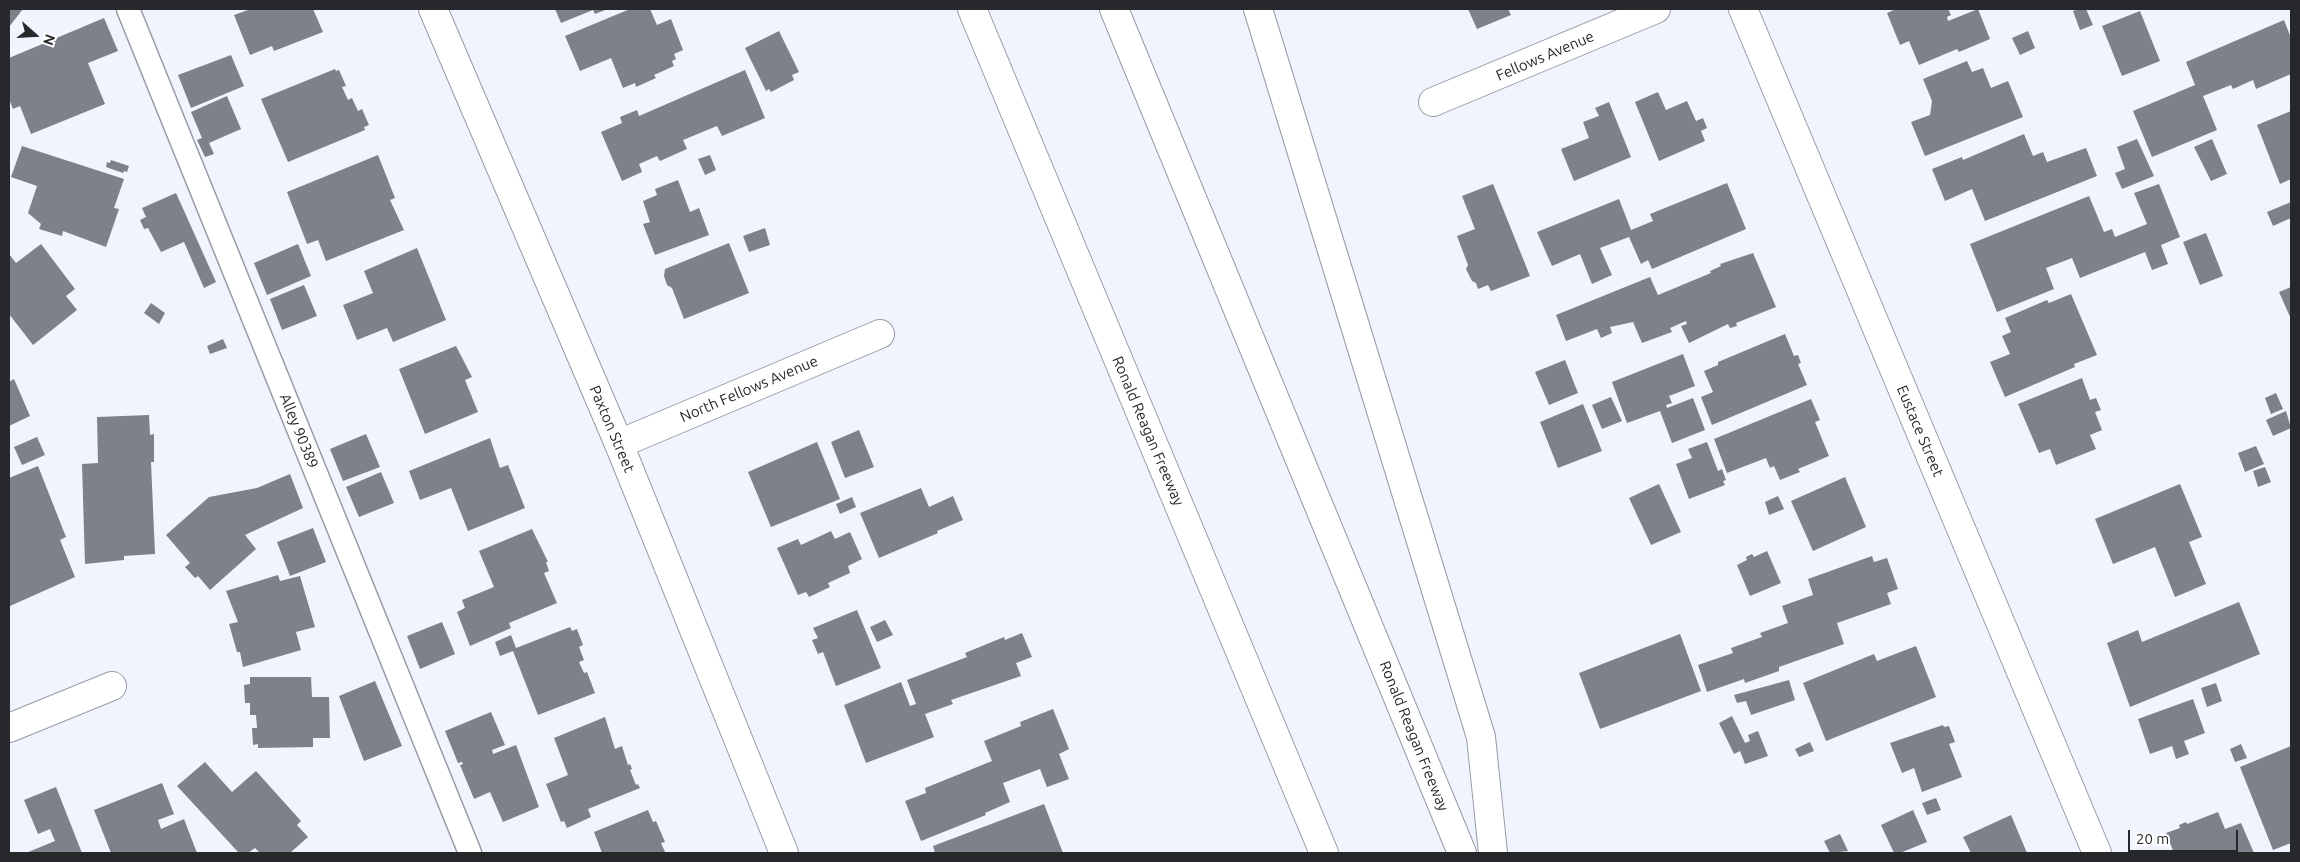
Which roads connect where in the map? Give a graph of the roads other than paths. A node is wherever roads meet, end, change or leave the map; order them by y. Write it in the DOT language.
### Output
graph roads {
  1 [pos="128,9"];
  2 [pos="433,9"];
  3 [pos="972,9"];
  4 [pos="1114,9"];
  5 [pos="1258,9"];
  6 [pos="1656,9"];
  7 [pos="1743,9"];
  8 [pos="1433,102"];
  9 [pos="880,334"];
  10 [pos="619,444"];
  11 [pos="112,686"];
  12 [pos="9,728"];
  13 [pos="470,853"];
  14 [pos="784,853"];
  15 [pos="1324,853"];
  16 [pos="1462,853"];
  17 [pos="1493,853"];
  18 [pos="2097,853"];
  1 -- 13 [label="lane, Alley 90389"];
  2 -- 10 [label="main road, Paxton Street"];
  3 -- 15 [label="main road, Ronald Reagan Freeway"];
  4 -- 16 [label="main road, Ronald Reagan Freeway"];
  5 -- 17 [label="main road"];
  6 -- 8 [label="main road, Fellows Avenue"];
  7 -- 18 [label="main road, Eustace Street"];
  9 -- 10 [label="main road, North Fellows Avenue"];
  10 -- 14 [label="main road, Paxton Street"];
  11 -- 12 [label="main road"];
}
